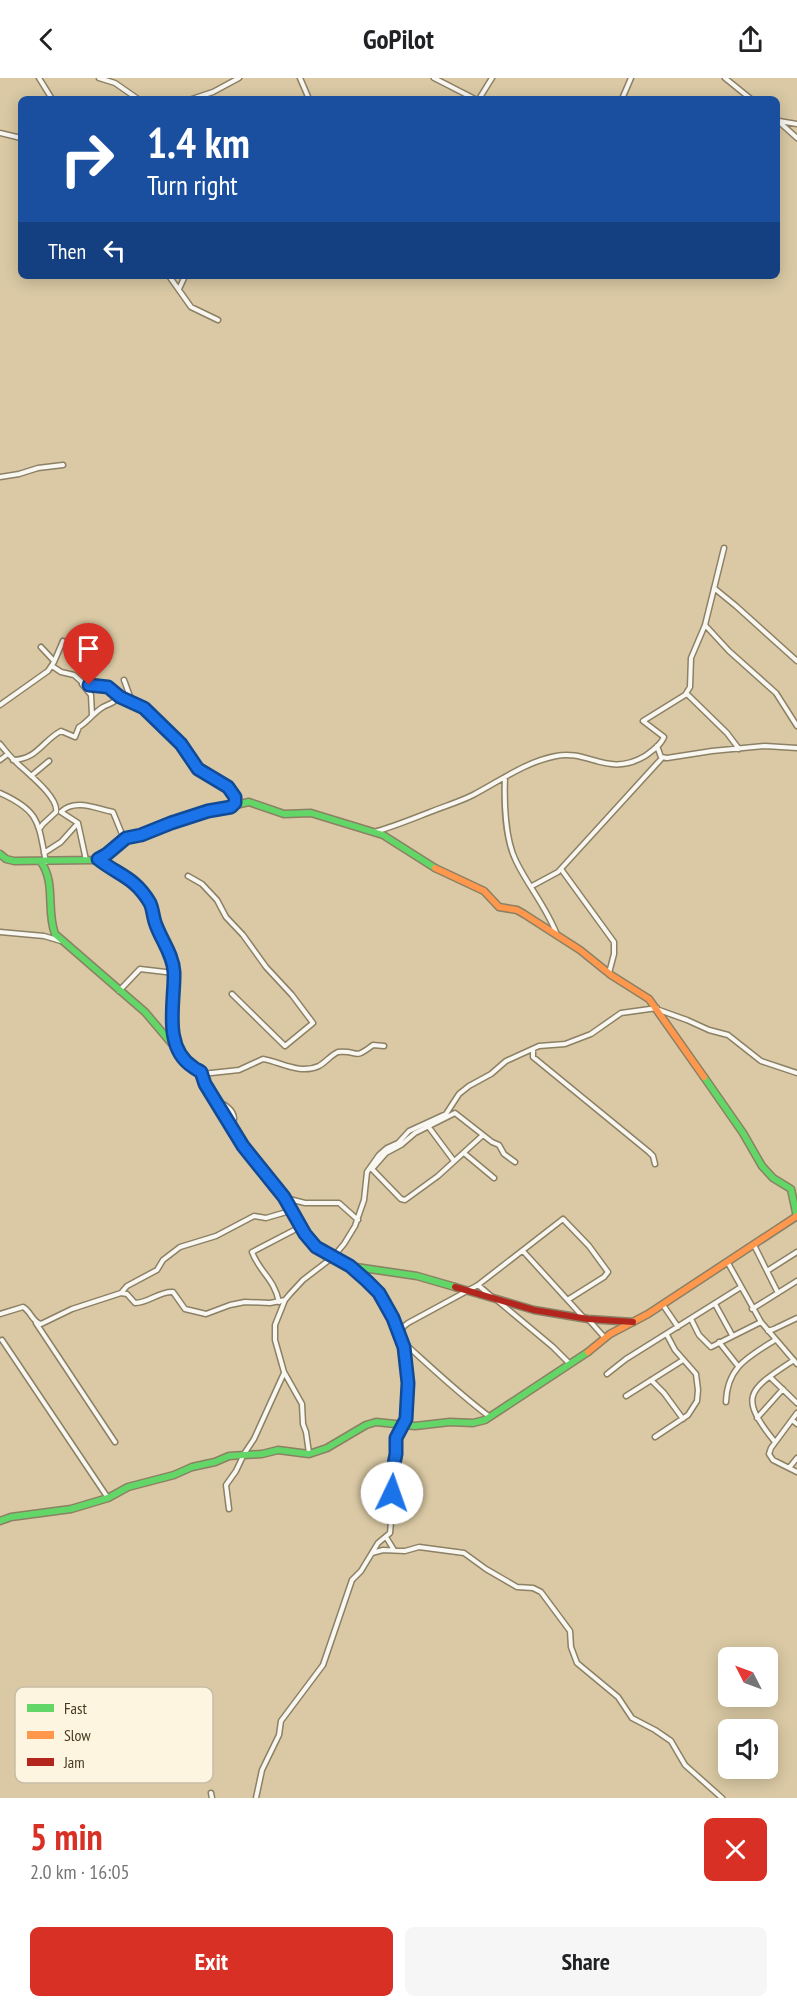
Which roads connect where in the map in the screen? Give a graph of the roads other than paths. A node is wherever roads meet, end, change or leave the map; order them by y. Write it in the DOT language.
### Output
graph roads {
  1 [pos="39,78"];
  2 [pos="99,78"];
  3 [pos="239,78"];
  4 [pos="300,78"];
  5 [pos="434,78"];
  6 [pos="492,78"];
  7 [pos="631,78"];
  8 [pos="725,78"];
  9 [pos="50,96"];
  10 [pos="134,96"];
  11 [pos="201,96"];
  12 [pos="308,96"];
  13 [pos="469,96"];
  14 [pos="481,96"];
  15 [pos="623,96"];
  16 [pos="747,96"];
  17 [pos="780,121"];
  18 [pos="780,123"];
  19 [pos="797,124"];
  20 [pos="0,133"];
  21 [pos="18,137"];
  22 [pos="797,138"];
  23 [pos="171,279"];
  24 [pos="184,279"];
  25 [pos="179,290"];
  26 [pos="218,320"];
  27 [pos="63,465"];
  28 [pos="0,477"];
  29 [pos="724,548"];
  30 [pos="714,588"];
  31 [pos="705,625"];
  32 [pos="63,640"];
  33 [pos="41,647"];
  34 [pos="797,662"];
  35 [pos="53,664"];
  36 [pos="124,680"];
  37 [pos="81,683"];
  38 [pos="687,694"];
  39 [pos="118,696"];
  40 [pos="133,702"];
  41 [pos="0,705"];
  42 [pos="92,716"];
  43 [pos="797,726"];
  44 [pos="0,744"];
  45 [pos="657,746"];
  46 [pos="797,748"];
  47 [pos="739,749"];
  48 [pos="8,754"];
  49 [pos="662,758"];
  50 [pos="0,760"];
  51 [pos="13,760"];
  52 [pos="49,761"];
  53 [pos="31,776"];
  54 [pos="505,777"];
  55 [pos="0,793"];
  56 [pos="234,806"];
  57 [pos="59,810"];
  58 [pos="78,823"];
  59 [pos="40,828"];
  60 [pos="373,832"];
  61 [pos="124,839"];
  62 [pos="44,853"];
  63 [pos="0,854"];
  64 [pos="98,859"];
  65 [pos="86,861"];
  66 [pos="44,862"];
  67 [pos="561,868"];
  68 [pos="188,876"];
  69 [pos="531,886"];
  70 [pos="0,932"];
  71 [pos="557,936"];
  72 [pos="62,941"];
  73 [pos="174,973"];
  74 [pos="609,973"];
  75 [pos="119,991"];
  76 [pos="232,994"];
  77 [pos="657,1009"];
  78 [pos="384,1046"];
  79 [pos="533,1048"];
  80 [pos="179,1052"];
  81 [pos="797,1073"];
  82 [pos="202,1074"];
  83 [pos="428,1126"];
  84 [pos="483,1135"];
  85 [pos="464,1153"];
  86 [pos="454,1161"];
  87 [pos="515,1162"];
  88 [pos="655,1164"];
  89 [pos="371,1168"];
  90 [pos="378,1176"];
  91 [pos="494,1178"];
  92 [pos="366,1181"];
  93 [pos="284,1197"];
  94 [pos="290,1211"];
  95 [pos="797,1216"];
  96 [pos="357,1220"];
  97 [pos="300,1227"];
  98 [pos="754,1245"];
  99 [pos="524,1251"];
  100 [pos="797,1252"];
  101 [pos="333,1257"];
  102 [pos="728,1263"];
  103 [pos="350,1266"];
  104 [pos="767,1271"];
  105 [pos="797,1281"];
  106 [pos="478,1286"];
  107 [pos="741,1287"];
  108 [pos="469,1291"];
  109 [pos="121,1293"];
  110 [pos="778,1293"];
  111 [pos="569,1299"];
  112 [pos="285,1300"];
  113 [pos="496,1300"];
  114 [pos="279,1302"];
  115 [pos="663,1304"];
  116 [pos="715,1304"];
  117 [pos="752,1309"];
  118 [pos="0,1314"];
  119 [pos="586,1319"];
  120 [pos="691,1319"];
  121 [pos="796,1319"];
  122 [pos="35,1321"];
  123 [pos="633,1322"];
  124 [pos="761,1322"];
  125 [pos="678,1327"];
  126 [pos="767,1331"];
  127 [pos="667,1335"];
  128 [pos="732,1335"];
  129 [pos="605,1338"];
  130 [pos="1,1339"];
  131 [pos="401,1339"];
  132 [pos="775,1340"];
  133 [pos="719,1342"];
  134 [pos="0,1346"];
  135 [pos="683,1360"];
  136 [pos="795,1362"];
  137 [pos="570,1364"];
  138 [pos="738,1366"];
  139 [pos="284,1372"];
  140 [pos="608,1374"];
  141 [pos="770,1377"];
  142 [pos="651,1380"];
  143 [pos="783,1389"];
  144 [pos="626,1396"];
  145 [pos="726,1402"];
  146 [pos="797,1403"];
  147 [pos="797,1413"];
  148 [pos="490,1417"];
  149 [pos="757,1418"];
  150 [pos="683,1419"];
  151 [pos="792,1420"];
  152 [pos="797,1424"];
  153 [pos="404,1425"];
  154 [pos="655,1437"];
  155 [pos="775,1442"];
  156 [pos="115,1443"];
  157 [pos="244,1454"];
  158 [pos="309,1454"];
  159 [pos="797,1458"];
  160 [pos="789,1468"];
  161 [pos="797,1472"];
  162 [pos="108,1498"];
  163 [pos="229,1509"];
  164 [pos="0,1521"];
  165 [pos="386,1537"];
  166 [pos="394,1550"];
  167 [pos="372,1553"];
  168 [pos="256,1798"];
  169 [pos="722,1798"];
  1 -- 9 [label="street"];
  2 -- 10 [label="street"];
  3 -- 11 [label="street"];
  4 -- 12 [label="street"];
  5 -- 13 [label="street"];
  6 -- 14 [label="street"];
  7 -- 15 [label="street"];
  8 -- 16 [label="street"];
  17 -- 19 [label="street"];
  18 -- 22 [label="street"];
  20 -- 21 [label="street"];
  23 -- 25 [label="street"];
  24 -- 25 [label="street"];
  25 -- 26 [label="street"];
  27 -- 28 [label="street"];
  29 -- 30 [label="street"];
  30 -- 31 [label="street"];
  30 -- 34 [label="street"];
  31 -- 38 [label="street"];
  31 -- 43 [label="street"];
  32 -- 35 [label="street"];
  33 -- 35 [label="street"];
  35 -- 37 [label="street"];
  35 -- 41 [label="street"];
  36 -- 40 [label="street"];
  37 -- 39 [label="street"];
  37 -- 42 [label="street"];
  38 -- 45 [label="street"];
  38 -- 47 [label="street"];
  39 -- 40 [label="street"];
  39 -- 42 [label="street"];
  40 -- 56 [label="street"];
  42 -- 51 [label="street"];
  44 -- 48 [label="street"];
  45 -- 49 [label="street"];
  45 -- 54 [label="street"];
  46 -- 47 [label="street"];
  47 -- 49 [label="street"];
  48 -- 50 [label="street"];
  48 -- 51 [label="street"];
  49 -- 67 [label="street"];
  51 -- 53 [label="street"];
  52 -- 53 [label="street"];
  53 -- 57 [label="street"];
  54 -- 60 [label="street"];
  54 -- 69 [label="street"];
  55 -- 59 [label="street"];
  56 -- 60 [label="street"];
  56 -- 61 [label="street"];
  57 -- 58 [label="street"];
  57 -- 59 [label="street"];
  57 -- 61 [label="street"];
  58 -- 62 [label="street"];
  58 -- 65 [label="street"];
  59 -- 62 [label="street"];
  60 -- 71 [label="street"];
  61 -- 64 [label="street"];
  62 -- 66 [label="street"];
  63 -- 66 [label="street"];
  64 -- 65 [label="street"];
  64 -- 73 [label="street"];
  65 -- 66 [label="street"];
  66 -- 72 [label="street"];
  67 -- 69 [label="street"];
  67 -- 74 [label="street"];
  68 -- 76 [label="street"];
  69 -- 71 [label="street"];
  70 -- 72 [label="street"];
  71 -- 74 [label="street"];
  72 -- 75 [label="street"];
  73 -- 75 [label="street"];
  73 -- 80 [label="street"];
  74 -- 77 [label="street"];
  75 -- 80 [label="street"];
  77 -- 79 [label="street"];
  77 -- 81 [label="street"];
  77 -- 95 [label="street"];
  78 -- 82 [label="street"];
  79 -- 88 [label="street"];
  79 -- 89 [label="street"];
  80 -- 82 [label="street"];
  82 -- 93 [label="street"];
  83 -- 84 [label="street"];
  83 -- 86 [label="street"];
  83 -- 89 [label="street"];
  84 -- 85 [label="street"];
  84 -- 87 [label="street"];
  85 -- 86 [label="street"];
  85 -- 91 [label="street"];
  86 -- 90 [label="street"];
  89 -- 90 [label="street"];
  89 -- 92 [label="street"];
  90 -- 92 [label="street"];
  92 -- 96 [label="street"];
  93 -- 94 [label="street"];
  93 -- 96 [label="street"];
  94 -- 97 [label="street"];
  94 -- 109 [label="street"];
  95 -- 98 [label="street"];
  96 -- 101 [label="street"];
  97 -- 101 [label="street"];
  97 -- 114 [label="street"];
  98 -- 102 [label="street"];
  98 -- 104 [label="street"];
  99 -- 106 [label="street"];
  99 -- 111 [label="street"];
  99 -- 111 [label="street"];
  100 -- 104 [label="street"];
  101 -- 103 [label="street"];
  101 -- 112 [label="street"];
  102 -- 107 [label="street"];
  102 -- 115 [label="street"];
  103 -- 108 [label="street"];
  103 -- 131 [label="street"];
  104 -- 110 [label="street"];
  105 -- 110 [label="street"];
  106 -- 108 [label="street"];
  106 -- 113 [label="street"];
  107 -- 116 [label="street"];
  107 -- 117 [label="street"];
  108 -- 113 [label="street"];
  108 -- 131 [label="street"];
  109 -- 114 [label="street"];
  109 -- 122 [label="street"];
  110 -- 117 [label="street"];
  111 -- 119 [label="street"];
  112 -- 114 [label="street"];
  112 -- 139 [label="street"];
  113 -- 119 [label="street"];
  113 -- 137 [label="street"];
  115 -- 123 [label="street"];
  115 -- 125 [label="street"];
  116 -- 120 [label="street"];
  116 -- 128 [label="street"];
  117 -- 124 [label="street"];
  118 -- 122 [label="street"];
  119 -- 123 [label="street"];
  119 -- 129 [label="street"];
  120 -- 125 [label="street"];
  120 -- 133 [label="street"];
  121 -- 126 [label="street"];
  122 -- 156 [label="street"];
  123 -- 129 [label="street"];
  124 -- 126 [label="street"];
  124 -- 128 [label="street"];
  125 -- 127 [label="street"];
  126 -- 132 [label="street"];
  127 -- 135 [label="street"];
  127 -- 140 [label="street"];
  128 -- 133 [label="street"];
  129 -- 137 [label="street"];
  130 -- 134 [label="street"];
  130 -- 162 [label="street"];
  131 -- 148 [label="street"];
  131 -- 153 [label="street"];
  132 -- 136 [label="street"];
  132 -- 138 [label="street"];
  133 -- 138 [label="street"];
  135 -- 142 [label="street"];
  135 -- 150 [label="street"];
  136 -- 141 [label="street"];
  137 -- 148 [label="street"];
  138 -- 145 [label="street"];
  139 -- 157 [label="street"];
  139 -- 158 [label="street"];
  141 -- 143 [label="street"];
  141 -- 149 [label="street"];
  142 -- 144 [label="street"];
  142 -- 150 [label="street"];
  143 -- 146 [label="street"];
  143 -- 149 [label="street"];
  147 -- 151 [label="street"];
  148 -- 153 [label="street"];
  149 -- 155 [label="street"];
  150 -- 154 [label="street"];
  151 -- 152 [label="street"];
  151 -- 155 [label="street"];
  153 -- 158 [label="street"];
  153 -- 165 [label="street"];
  155 -- 160 [label="street"];
  157 -- 158 [label="street"];
  157 -- 162 [label="street"];
  157 -- 163 [label="street"];
  159 -- 160 [label="street"];
  160 -- 161 [label="street"];
  162 -- 164 [label="street"];
  165 -- 166 [label="street"];
  165 -- 167 [label="street"];
  166 -- 167 [label="street"];
  166 -- 169 [label="street"];
  167 -- 168 [label="street"];
}
